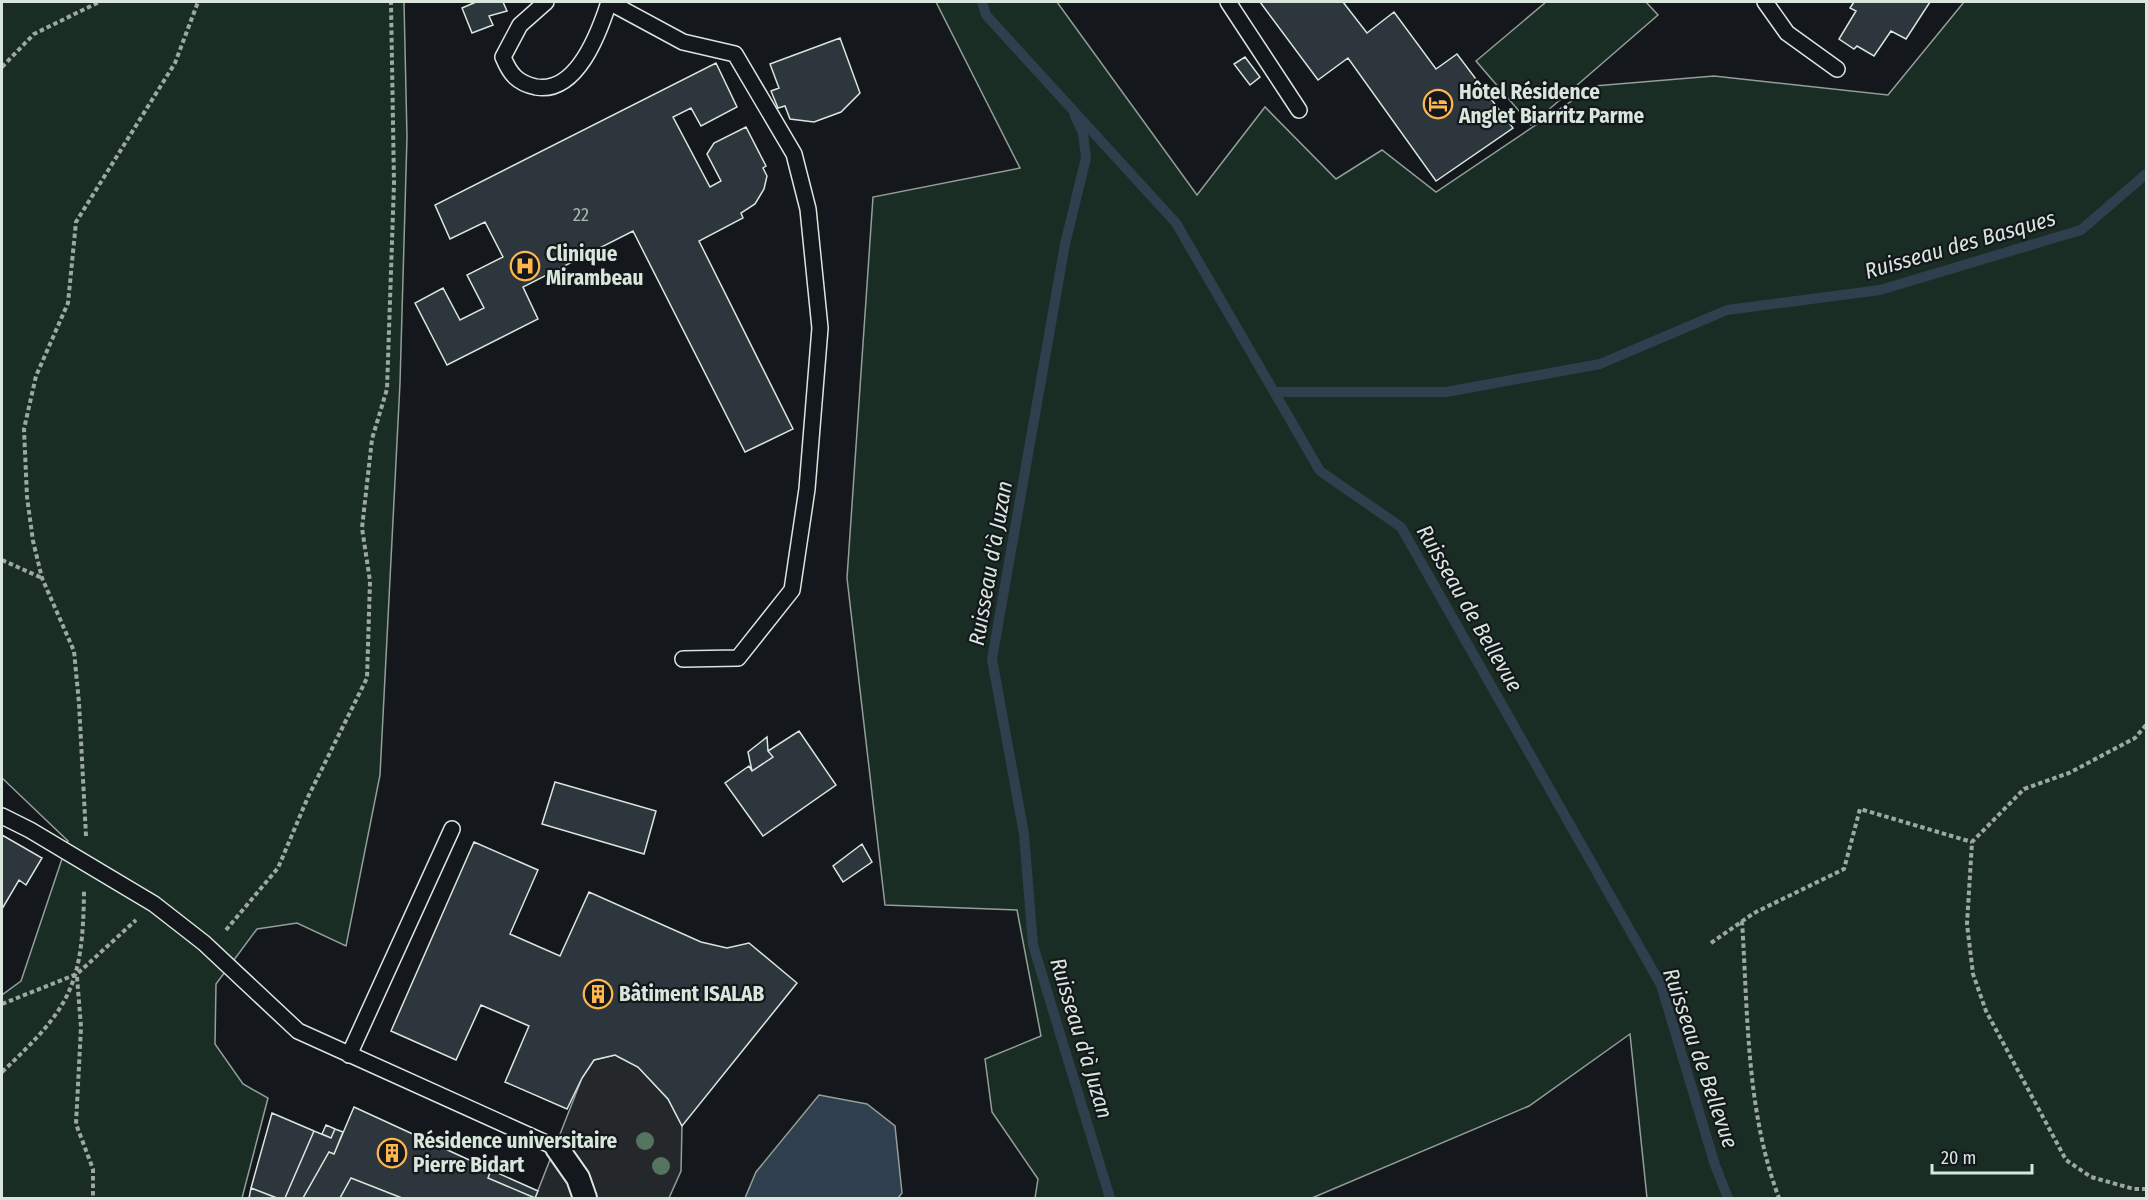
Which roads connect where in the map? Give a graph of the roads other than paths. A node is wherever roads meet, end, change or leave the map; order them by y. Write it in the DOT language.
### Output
graph roads {
  1 [pos="546,2"];
  2 [pos="609,2"];
  3 [pos="1228,2"];
  4 [pos="1765,2"];
  5 [pos="1837,69"];
  6 [pos="1299,110"];
  7 [pos="683,659"];
  8 [pos="2,816"];
  9 [pos="453,829"];
  10 [pos="349,1054"];
  11 [pos="557,1148"];
  12 [pos="585,1198"];
  1 -- 2 [label="lane"];
  2 -- 7 [label="lane"];
  3 -- 6 [label="lane"];
  4 -- 5 [label="lane"];
  8 -- 10 [label="lane"];
  9 -- 10 [label="lane"];
  10 -- 11 [label="lane"];
  11 -- 12 [label="street"];
}
